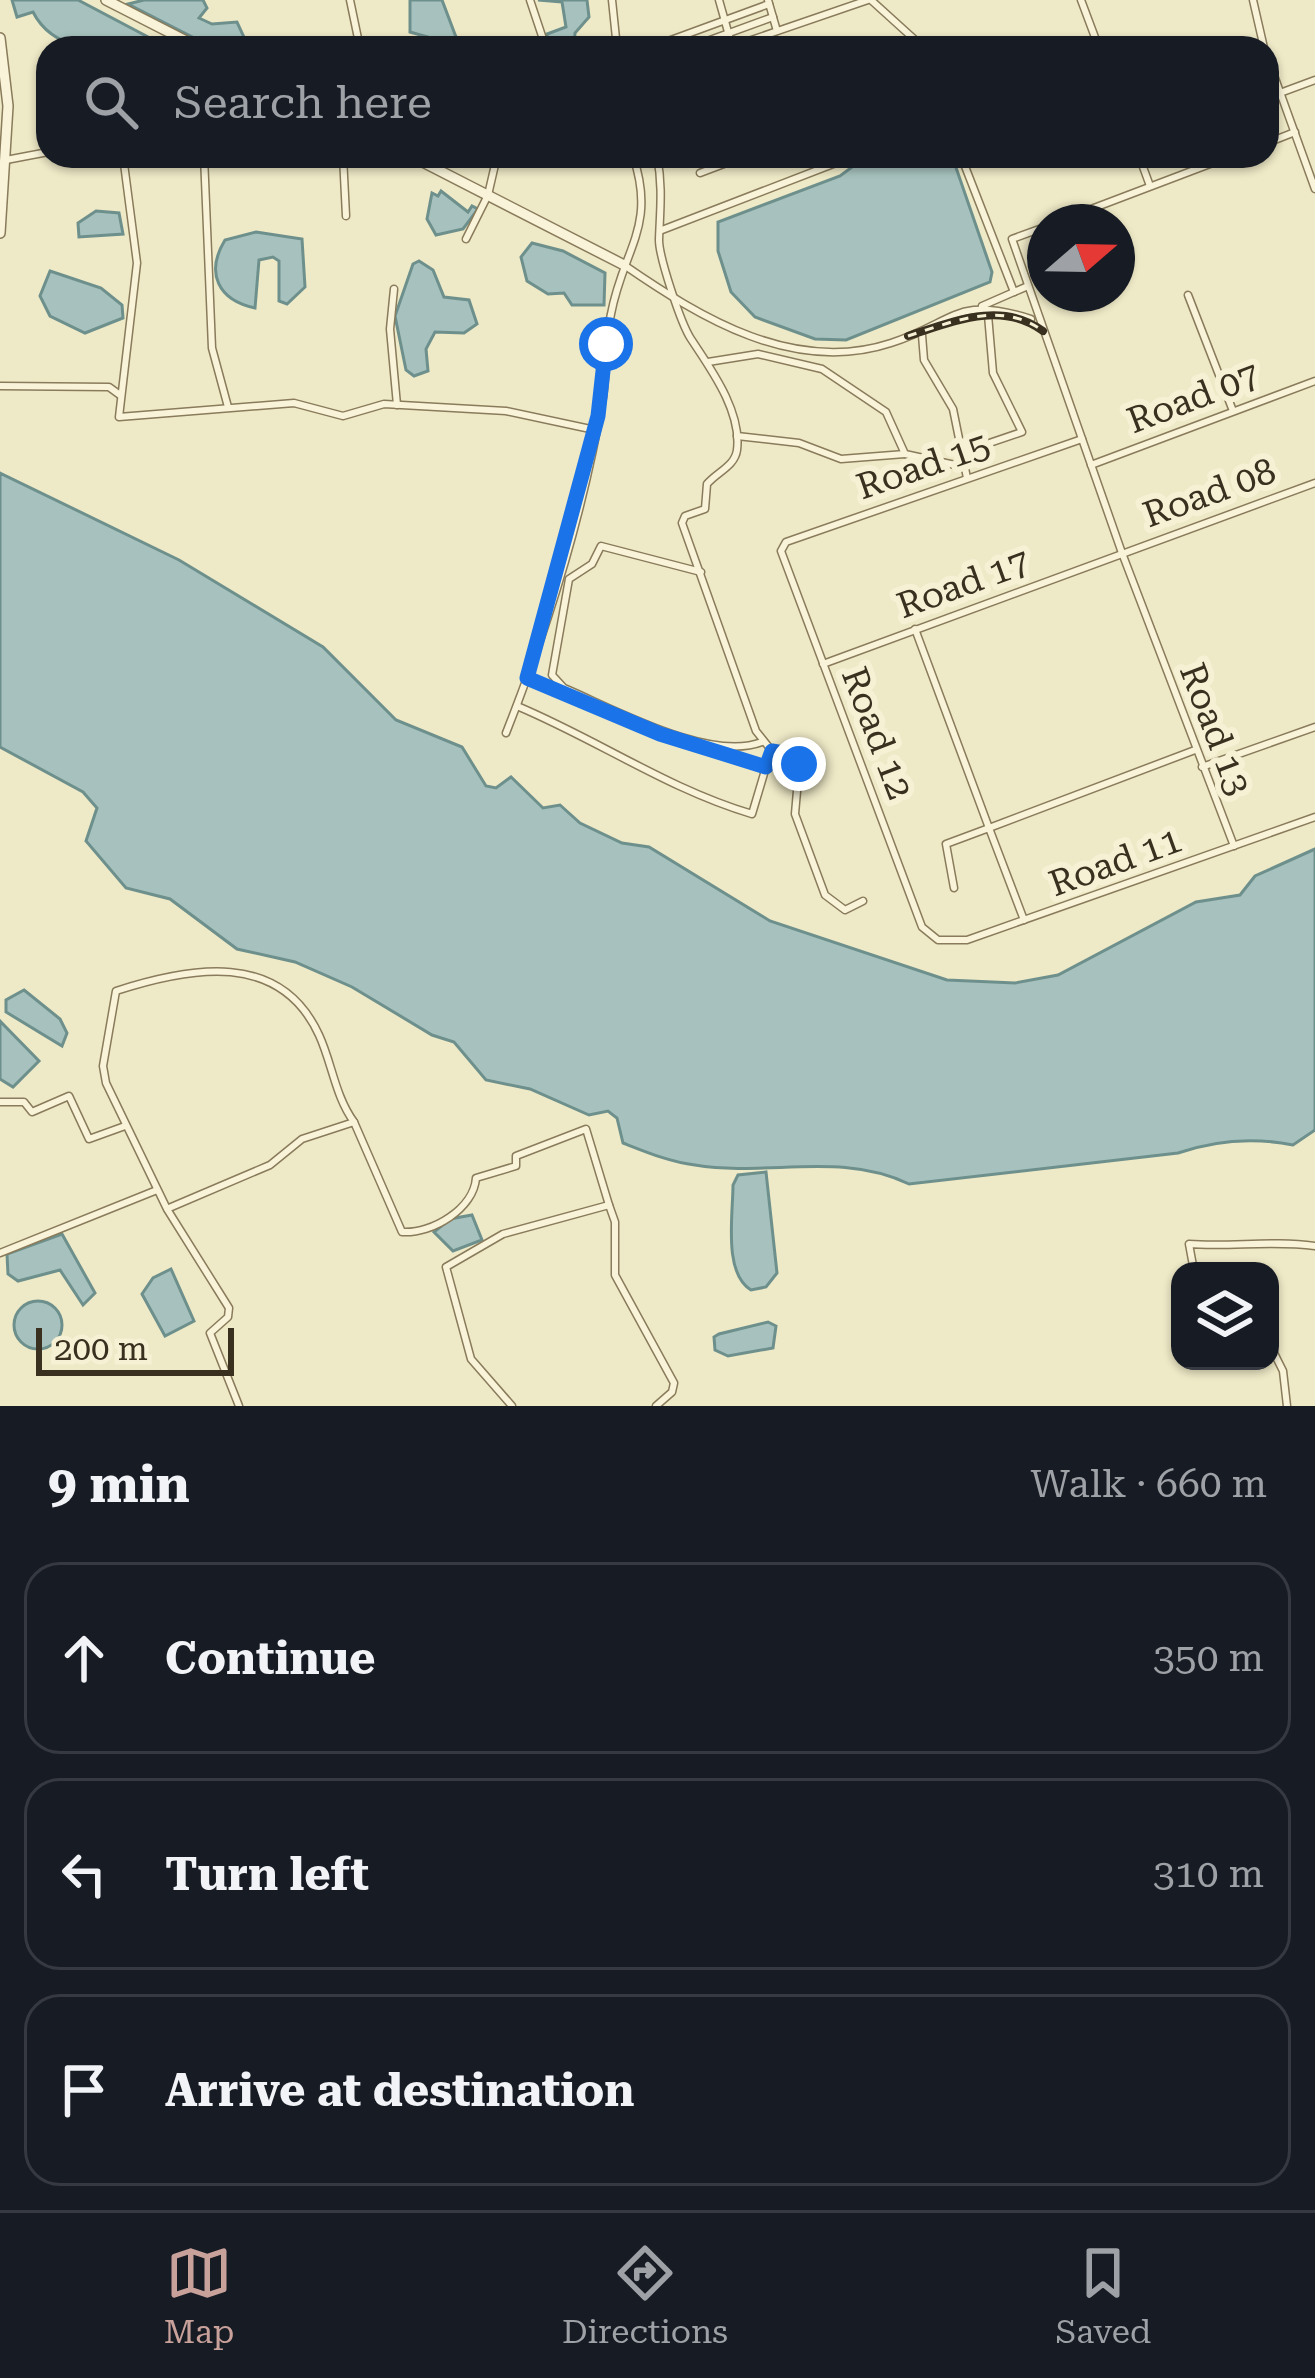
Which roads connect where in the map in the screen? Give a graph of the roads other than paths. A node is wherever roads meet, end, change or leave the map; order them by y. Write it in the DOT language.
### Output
graph roads {
  1 [pos="106,0"];
  2 [pos="350,0"];
  3 [pos="530,0"];
  4 [pos="612,0"];
  5 [pos="719,0"];
  6 [pos="870,0"];
  7 [pos="1082,0"];
  8 [pos="1252,0"];
  9 [pos="769,2"];
  10 [pos="773,17"];
  11 [pos="724,21"];
  12 [pos="777,31"];
  13 [pos="728,34"];
  14 [pos="176,36"];
  15 [pos="358,36"];
  16 [pos="542,36"];
  17 [pos="616,36"];
  18 [pos="683,36"];
  19 [pos="722,36"];
  20 [pos="762,36"];
  21 [pos="910,36"];
  22 [pos="1095,36"];
  23 [pos="1261,36"];
  24 [pos="0,38"];
  25 [pos="1315,80"];
  26 [pos="1280,93"];
  27 [pos="4,112"];
  28 [pos="1294,132"];
  29 [pos="1279,138"];
  30 [pos="36,154"];
  31 [pos="6,160"];
  32 [pos="125,168"];
  33 [pos="204,168"];
  34 [pos="344,168"];
  35 [pos="434,168"];
  36 [pos="494,168"];
  37 [pos="637,168"];
  38 [pos="659,168"];
  39 [pos="713,168"];
  40 [pos="823,168"];
  41 [pos="967,168"];
  42 [pos="1143,168"];
  43 [pos="1199,168"];
  44 [pos="700,173"];
  45 [pos="1150,186"];
  46 [pos="1315,189"];
  47 [pos="488,196"];
  48 [pos="1104,204"];
  49 [pos="1,216"];
  50 [pos="346,216"];
  51 [pos="661,231"];
  52 [pos="0,233"];
  53 [pos="1027,233"];
  54 [pos="466,238"];
  55 [pos="624,265"];
  56 [pos="1027,283"];
  57 [pos="1027,286"];
  58 [pos="394,289"];
  59 [pos="1014,292"];
  60 [pos="1188,295"];
  61 [pos="677,302"];
  62 [pos="1037,312"];
  63 [pos="1030,319"];
  64 [pos="922,335"];
  65 [pos="708,362"];
  66 [pos="1315,381"];
  67 [pos="0,386"];
  68 [pos="120,395"];
  69 [pos="397,405"];
  70 [pos="228,408"];
  71 [pos="1233,411"];
  72 [pos="595,430"];
  73 [pos="737,436"];
  74 [pos="1082,439"];
  75 [pos="960,453"];
  76 [pos="905,454"];
  77 [pos="1091,465"];
  78 [pos="964,466"];
  79 [pos="968,478"];
  80 [pos="1315,483"];
  81 [pos="782,545"];
  82 [pos="1122,553"];
  83 [pos="701,572"];
  84 [pos="915,628"];
  85 [pos="823,664"];
  86 [pos="527,678"];
  87 [pos="516,706"];
  88 [pos="1315,728"];
  89 [pos="506,733"];
  90 [pos="762,742"];
  91 [pos="1195,750"];
  92 [pos="772,751"];
  93 [pos="766,767"];
  94 [pos="1202,767"];
  95 [pos="1315,817"];
  96 [pos="989,828"];
  97 [pos="1234,846"];
  98 [pos="954,888"];
  99 [pos="863,901"];
  100 [pos="1024,920"];
  101 [pos="931,938"];
  102 [pos="0,1102"];
  103 [pos="354,1122"];
  104 [pos="126,1125"];
  105 [pos="157,1190"];
  106 [pos="609,1205"];
  107 [pos="167,1209"];
  108 [pos="1315,1246"];
  109 [pos="0,1253"];
  110 [pos="1192,1262"];
  111 [pos="1279,1363"];
  112 [pos="238,1406"];
  113 [pos="512,1406"];
  114 [pos="656,1406"];
  115 [pos="1287,1406"];
  1 -- 14 [label="street"];
  2 -- 15 [label="street"];
  3 -- 16 [label="street"];
  4 -- 17 [label="street"];
  5 -- 11 [label="street"];
  6 -- 12 [label="street"];
  6 -- 21 [label="street"];
  7 -- 22 [label="street"];
  8 -- 23 [label="street"];
  9 -- 10 [label="street"];
  9 -- 11 [label="street"];
  10 -- 12 [label="street"];
  10 -- 13 [label="street"];
  11 -- 13 [label="street"];
  11 -- 18 [label="street"];
  12 -- 20 [label="street"];
  13 -- 19 [label="street"];
  24 -- 27 [label="street"];
  25 -- 26 [label="street"];
  26 -- 28 [label="street"];
  27 -- 31 [label="street"];
  28 -- 29 [label="street"];
  28 -- 46 [label="street"];
  30 -- 31 [label="street"];
  31 -- 49 [label="street"];
  32 -- 68 [label="street"];
  33 -- 70 [label="street"];
  34 -- 50 [label="street"];
  35 -- 47 [label="street"];
  36 -- 47 [label="street"];
  37 -- 55 [label="street"];
  38 -- 51 [label="street"];
  39 -- 44 [label="street"];
  40 -- 51 [label="street"];
  41 -- 59 [label="street"];
  42 -- 45 [label="street"];
  43 -- 45 [label="street"];
  45 -- 48 [label="street"];
  47 -- 54 [label="street"];
  47 -- 55 [label="street"];
  49 -- 52 [label="street"];
  51 -- 61 [label="street"];
  53 -- 56 [label="street, Road 13"];
  55 -- 61 [label="street"];
  55 -- 72 [label="street"];
  57 -- 59 [label="street"];
  58 -- 69 [label="street"];
  59 -- 75 [label="street"];
  60 -- 71 [label="street"];
  61 -- 63 [label="street"];
  61 -- 65 [label="street"];
  62 -- 74 [label="street, Road 13"];
  64 -- 75 [label="street"];
  65 -- 73 [label="street"];
  65 -- 76 [label="street"];
  66 -- 71 [label="street, Road 07"];
  67 -- 68 [label="street"];
  68 -- 70 [label="street"];
  69 -- 70 [label="street"];
  69 -- 72 [label="street"];
  71 -- 77 [label="street, Road 07"];
  72 -- 86 [label="street"];
  73 -- 76 [label="street"];
  73 -- 83 [label="street"];
  74 -- 77 [label="street, Road 13"];
  74 -- 79 [label="street, Road 15"];
  75 -- 78 [label="street"];
  76 -- 78 [label="street"];
  77 -- 82 [label="street, Road 13"];
  78 -- 79 [label="street"];
  79 -- 81 [label="street, Road 15"];
  80 -- 82 [label="street, Road 08"];
  81 -- 85 [label="street, Road 12"];
  82 -- 84 [label="street, Road 17"];
  82 -- 91 [label="street, Road 13"];
  83 -- 90 [label="street"];
  83 -- 90 [label="street"];
  84 -- 85 [label="street, Road 17"];
  84 -- 96 [label="street"];
  85 -- 101 [label="street, Road 12"];
  86 -- 87 [label="street"];
  86 -- 93 [label="street"];
  87 -- 89 [label="street"];
  87 -- 93 [label="street"];
  88 -- 94 [label="street"];
  90 -- 92 [label="street"];
  91 -- 94 [label="street, Road 13"];
  91 -- 96 [label="street"];
  92 -- 93 [label="street"];
  92 -- 99 [label="street"];
  94 -- 97 [label="street, Road 13"];
  95 -- 97 [label="street, Road 11"];
  96 -- 98 [label="street"];
  96 -- 100 [label="street"];
  97 -- 100 [label="street, Road 11"];
  100 -- 101 [label="street, Road 11"];
  102 -- 104 [label="street"];
  103 -- 104 [label="street"];
  103 -- 106 [label="street"];
  103 -- 107 [label="street"];
  104 -- 105 [label="street"];
  105 -- 107 [label="street"];
  105 -- 109 [label="street"];
  106 -- 113 [label="street"];
  106 -- 114 [label="street"];
  107 -- 112 [label="street"];
  108 -- 110 [label="street"];
  111 -- 115 [label="street"];
}
